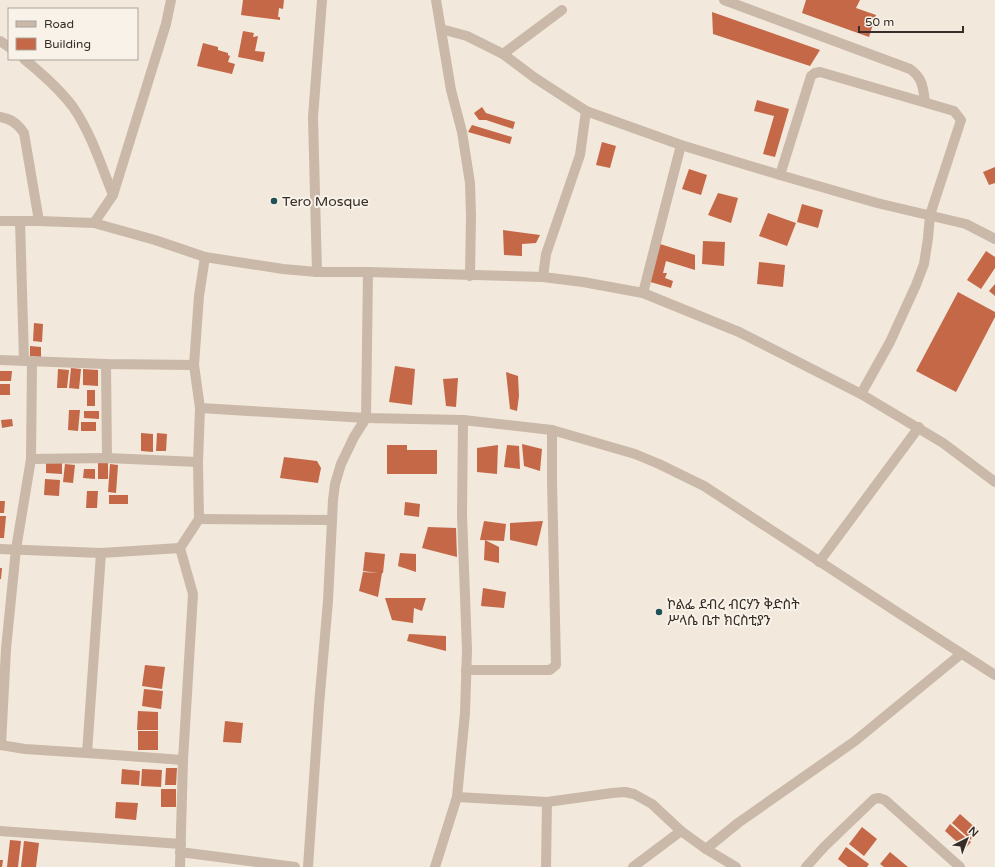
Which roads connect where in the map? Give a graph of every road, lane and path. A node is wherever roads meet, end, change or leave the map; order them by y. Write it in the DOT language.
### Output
graph roads {
  1 [pos="171,0"];
  2 [pos="322,0"];
  3 [pos="436,0"];
  4 [pos="724,0"];
  5 [pos="562,10"];
  6 [pos="441,29"];
  7 [pos="503,54"];
  8 [pos="25,60"];
  9 [pos="925,102"];
  10 [pos="586,111"];
  11 [pos="0,117"];
  12 [pos="681,145"];
  13 [pos="780,175"];
  14 [pos="113,195"];
  15 [pos="930,215"];
  16 [pos="0,221"];
  17 [pos="20,221"];
  18 [pos="39,221"];
  19 [pos="94,223"];
  20 [pos="995,239"];
  21 [pos="205,258"];
  22 [pos="317,272"];
  23 [pos="368,272"];
  24 [pos="470,276"];
  25 [pos="543,277"];
  26 [pos="643,292"];
  27 [pos="0,360"];
  28 [pos="28,361"];
  29 [pos="106,364"];
  30 [pos="194,365"];
  31 [pos="861,394"];
  32 [pos="200,408"];
  33 [pos="366,418"];
  34 [pos="463,420"];
  35 [pos="919,427"];
  36 [pos="552,430"];
  37 [pos="107,458"];
  38 [pos="31,459"];
  39 [pos="198,462"];
  40 [pos="995,482"];
  41 [pos="199,519"];
  42 [pos="332,520"];
  43 [pos="180,548"];
  44 [pos="0,549"];
  45 [pos="16,549"];
  46 [pos="101,553"];
  47 [pos="819,562"];
  48 [pos="3,650"];
  49 [pos="961,654"];
  50 [pos="466,670"];
  51 [pos="995,675"];
  52 [pos="1,745"];
  53 [pos="87,752"];
  54 [pos="183,760"];
  55 [pos="457,797"];
  56 [pos="547,802"];
  57 [pos="0,831"];
  58 [pos="681,831"];
  59 [pos="181,848"];
  60 [pos="706,849"];
  61 [pos="180,867"];
  62 [pos="295,867"];
  63 [pos="308,867"];
  64 [pos="435,867"];
  65 [pos="546,867"];
  66 [pos="632,867"];
  67 [pos="736,867"];
  68 [pos="806,867"];
  69 [pos="960,867"];
  1 -- 14 [label="street"];
  2 -- 22 [label="street"];
  3 -- 6 [label="street"];
  4 -- 9 [label="street"];
  5 -- 7 [label="street"];
  6 -- 7 [label="street"];
  6 -- 24 [label="street"];
  7 -- 10 [label="street"];
  8 -- 14 [label="street"];
  9 -- 13 [label="street"];
  9 -- 15 [label="street"];
  10 -- 12 [label="street"];
  10 -- 25 [label="street"];
  11 -- 18 [label="street"];
  12 -- 13 [label="street"];
  12 -- 26 [label="street"];
  13 -- 15 [label="street"];
  14 -- 19 [label="street"];
  15 -- 20 [label="street"];
  15 -- 31 [label="street"];
  16 -- 17 [label="street"];
  17 -- 18 [label="street"];
  17 -- 28 [label="street"];
  18 -- 19 [label="street"];
  19 -- 21 [label="street"];
  21 -- 22 [label="street"];
  21 -- 30 [label="street"];
  22 -- 23 [label="street"];
  23 -- 24 [label="street"];
  23 -- 33 [label="street"];
  24 -- 25 [label="street"];
  25 -- 26 [label="street"];
  26 -- 31 [label="street"];
  27 -- 28 [label="street"];
  28 -- 29 [label="street"];
  28 -- 38 [label="street"];
  29 -- 30 [label="street"];
  29 -- 37 [label="street"];
  30 -- 32 [label="street"];
  31 -- 35 [label="street"];
  32 -- 33 [label="street"];
  32 -- 39 [label="street"];
  33 -- 34 [label="street"];
  33 -- 42 [label="street"];
  34 -- 36 [label="street"];
  34 -- 50 [label="street"];
  35 -- 40 [label="street"];
  35 -- 47 [label="street"];
  36 -- 47 [label="street"];
  36 -- 50 [label="street"];
  37 -- 38 [label="street"];
  37 -- 39 [label="street"];
  38 -- 45 [label="street"];
  39 -- 41 [label="street"];
  41 -- 42 [label="street"];
  41 -- 43 [label="street"];
  42 -- 63 [label="street"];
  43 -- 46 [label="street"];
  43 -- 54 [label="street"];
  44 -- 45 [label="street"];
  45 -- 46 [label="street"];
  45 -- 48 [label="street"];
  46 -- 53 [label="street"];
  47 -- 49 [label="street"];
  48 -- 52 [label="street"];
  49 -- 51 [label="street"];
  49 -- 60 [label="street"];
  50 -- 55 [label="street"];
  52 -- 53 [label="street"];
  53 -- 54 [label="street"];
  54 -- 59 [label="street"];
  55 -- 56 [label="street"];
  55 -- 64 [label="street"];
  56 -- 58 [label="street"];
  56 -- 65 [label="street"];
  57 -- 59 [label="street"];
  58 -- 60 [label="street"];
  58 -- 66 [label="street"];
  59 -- 61 [label="street"];
  59 -- 62 [label="street"];
  60 -- 67 [label="street"];
  68 -- 69 [label="street"];
}
